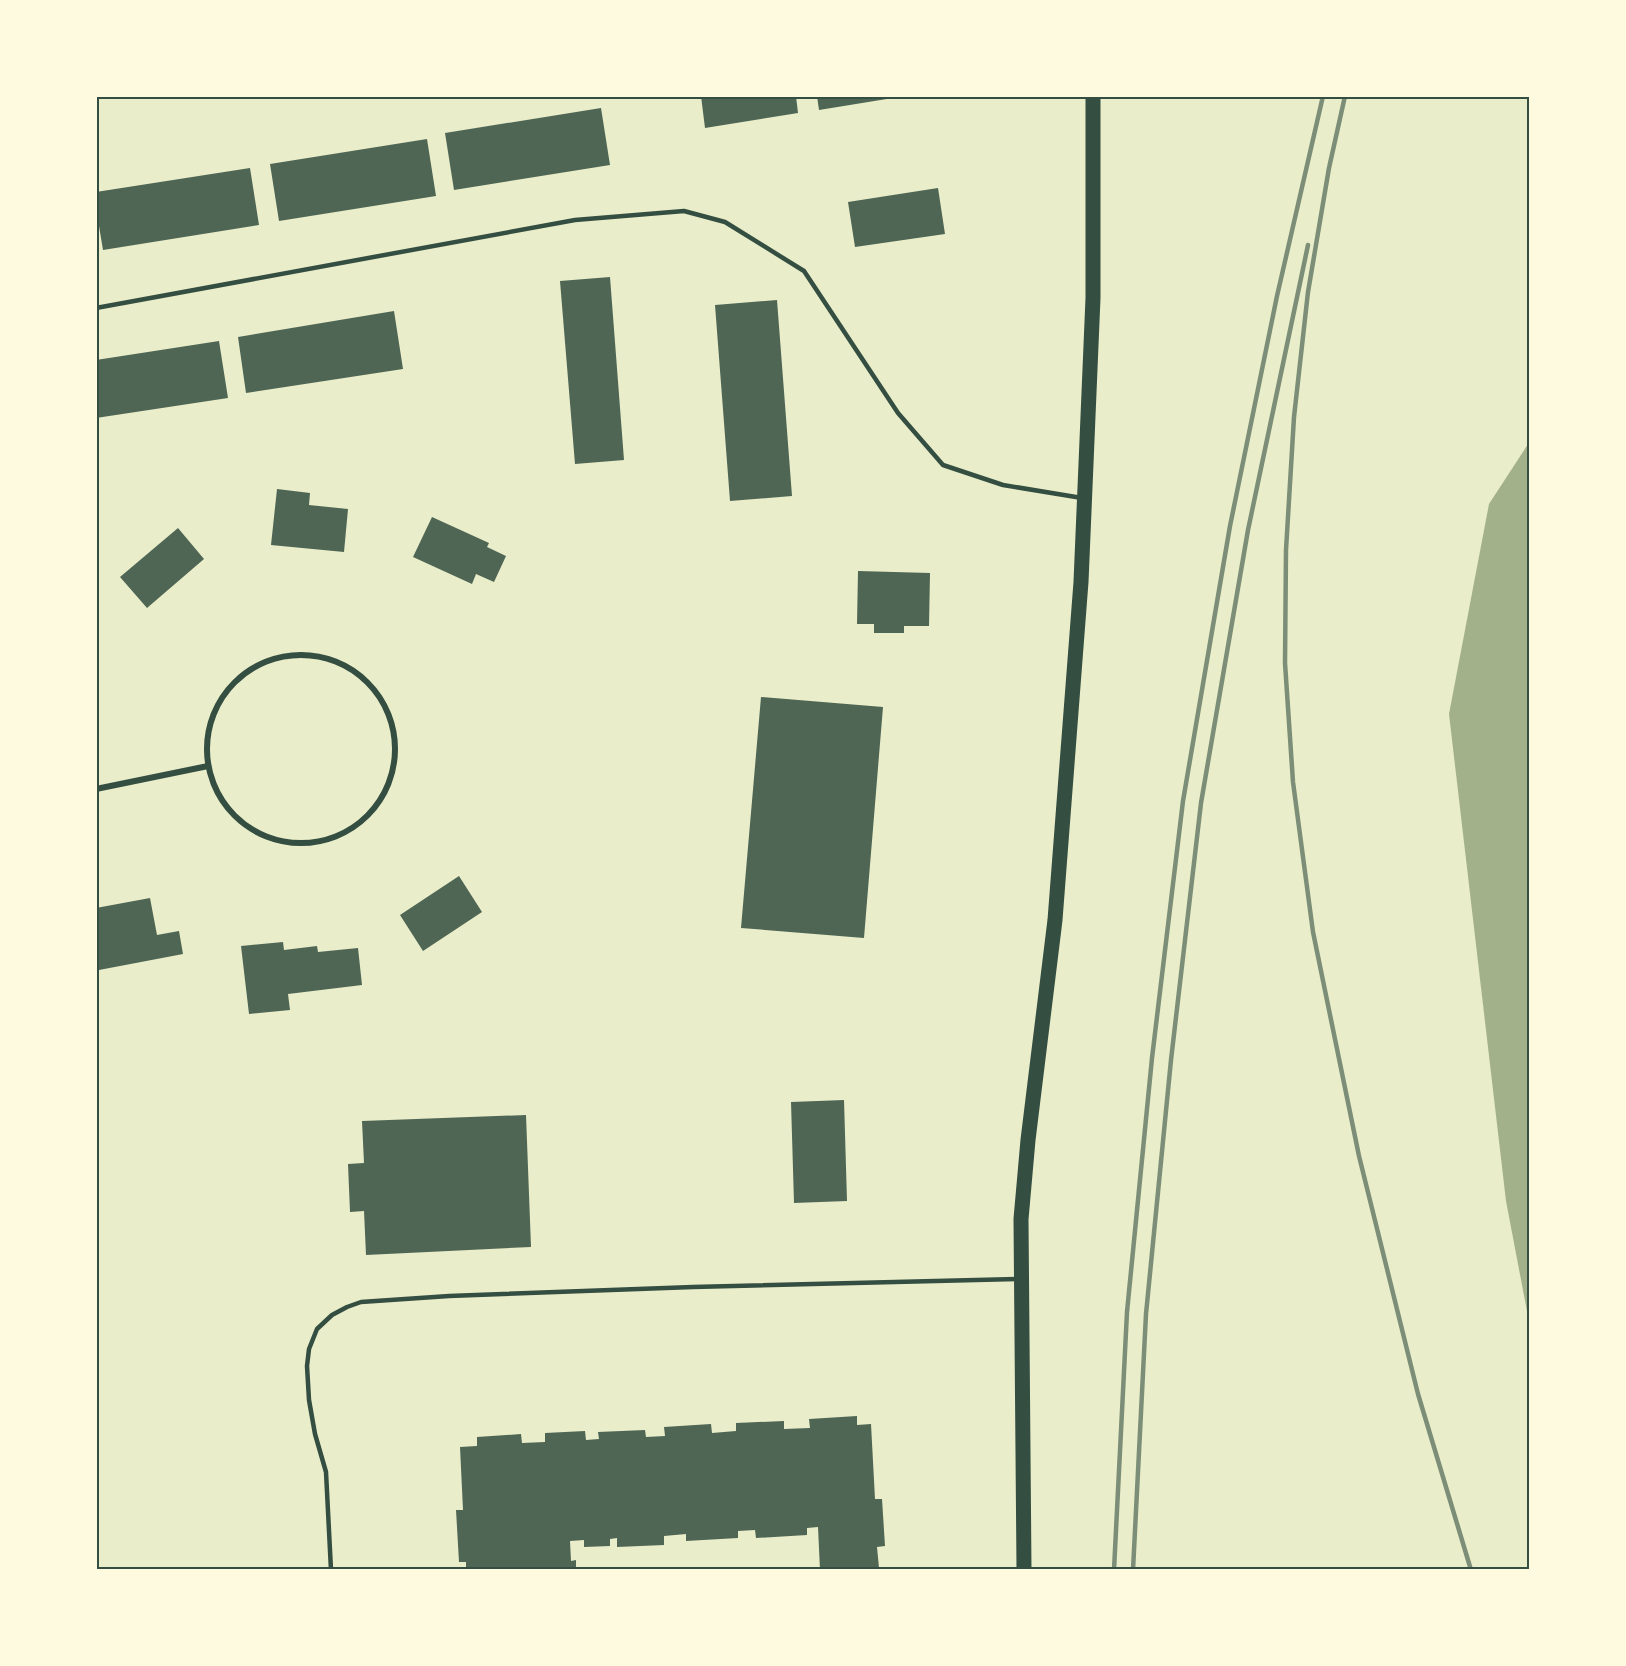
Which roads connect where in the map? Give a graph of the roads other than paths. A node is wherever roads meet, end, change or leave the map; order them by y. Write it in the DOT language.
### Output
graph roads {
  1 [pos="1093,96"];
  2 [pos="96,308"];
  3 [pos="1084,498"];
  4 [pos="208,766"];
  5 [pos="96,789"];
  6 [pos="1021,1279"];
  7 [pos="331,1570"];
  8 [pos="1024,1570"];
  1 -- 3 [label="main road"];
  2 -- 3 [label="lane"];
  3 -- 6 [label="main road"];
  4 -- 4 [label="street"];
  4 -- 5 [label="street"];
  6 -- 7 [label="lane"];
  6 -- 8 [label="main road"];
}
